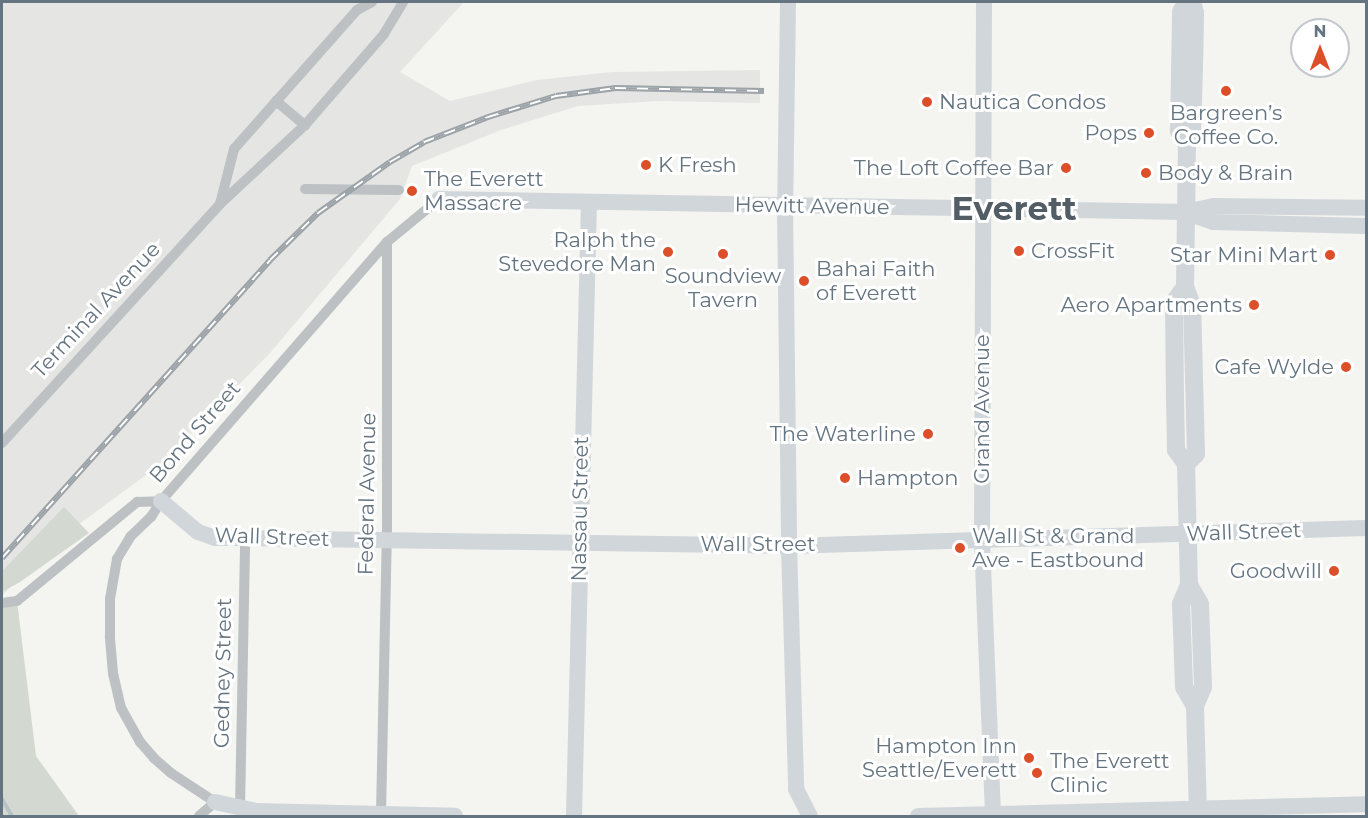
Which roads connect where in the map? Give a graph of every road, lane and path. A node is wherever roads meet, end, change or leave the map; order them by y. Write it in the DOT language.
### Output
graph roads {
  1 [pos="372,2"];
  2 [pos="404,2"];
  3 [pos="788,2"];
  4 [pos="984,2"];
  5 [pos="1189,2"];
  6 [pos="276,102"];
  7 [pos="305,125"];
  8 [pos="305,189"];
  9 [pos="399,190"];
  10 [pos="439,199"];
  11 [pos="589,202"];
  12 [pos="220,204"];
  13 [pos="785,206"];
  14 [pos="1366,208"];
  15 [pos="982,209"];
  16 [pos="1185,212"];
  17 [pos="1366,226"];
  18 [pos="387,242"];
  19 [pos="2,442"];
  20 [pos="161,501"];
  21 [pos="1366,528"];
  22 [pos="1188,533"];
  23 [pos="246,538"];
  24 [pos="386,540"];
  25 [pos="982,540"];
  26 [pos="579,542"];
  27 [pos="789,546"];
  28 [pos="2,603"];
  29 [pos="215,802"];
  30 [pos="1366,804"];
  31 [pos="240,808"];
  32 [pos="1198,813"];
  33 [pos="381,814"];
  34 [pos="993,815"];
  35 [pos="199,816"];
  36 [pos="455,816"];
  37 [pos="574,816"];
  38 [pos="810,816"];
  39 [pos="918,816"];
  1 -- 6 [label="street, Terminal Avenue"];
  2 -- 7 [label="street, Terminal Avenue"];
  3 -- 13 [label="street"];
  4 -- 15 [label="street, Grand Avenue"];
  5 -- 16 [label="main road"];
  6 -- 7 [label="street"];
  6 -- 12 [label="street, Terminal Avenue"];
  7 -- 12 [label="street, Terminal Avenue"];
  8 -- 9 [label="street"];
  10 -- 11 [label="street, Hewitt Avenue"];
  10 -- 18 [label="street"];
  11 -- 13 [label="street, Hewitt Avenue"];
  11 -- 26 [label="street, Nassau Street"];
  12 -- 19 [label="street, Terminal Avenue"];
  13 -- 15 [label="street, Hewitt Avenue"];
  13 -- 27 [label="street"];
  14 -- 16 [label="street, Hewitt Avenue"];
  15 -- 16 [label="street, Hewitt Avenue"];
  15 -- 25 [label="street, Grand Avenue"];
  16 -- 17 [label="street, Hewitt Avenue"];
  16 -- 22 [label="main road"];
  18 -- 20 [label="street, Bond Street"];
  18 -- 24 [label="street, Federal Avenue"];
  20 -- 23 [label="street, Wall Street"];
  20 -- 28 [label="street, Bond Street"];
  20 -- 29 [label="street"];
  21 -- 22 [label="street, Wall Street"];
  22 -- 25 [label="street, Wall Street"];
  22 -- 32 [label="main road"];
  23 -- 24 [label="street, Wall Street"];
  23 -- 31 [label="street, Gedney Street"];
  24 -- 26 [label="street, Wall Street"];
  24 -- 33 [label="street, Federal Avenue"];
  25 -- 27 [label="street, Wall Street"];
  25 -- 34 [label="street, Grand Avenue"];
  26 -- 27 [label="street, Wall Street"];
  26 -- 37 [label="street, Nassau Street"];
  27 -- 38 [label="street"];
  29 -- 31 [label="street"];
  29 -- 35 [label="street"];
  30 -- 32 [label="street"];
  31 -- 33 [label="street"];
  32 -- 34 [label="street"];
  33 -- 36 [label="street"];
  34 -- 39 [label="street"];
}
